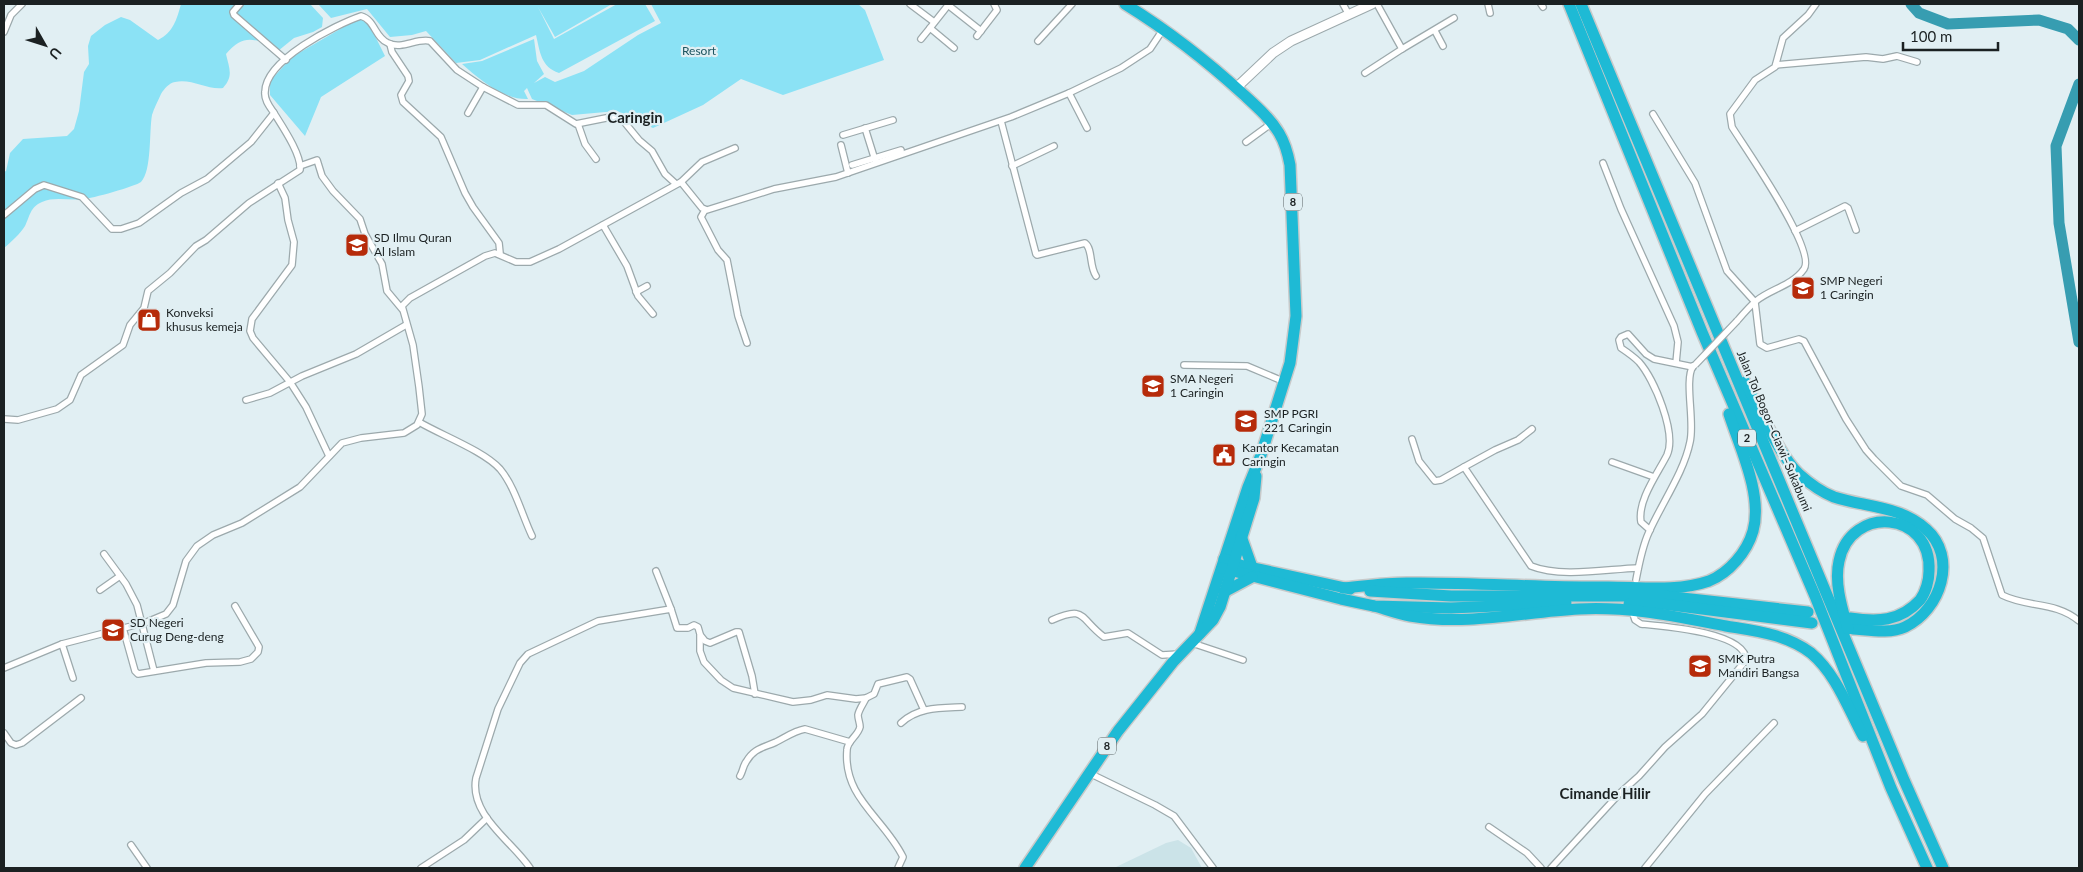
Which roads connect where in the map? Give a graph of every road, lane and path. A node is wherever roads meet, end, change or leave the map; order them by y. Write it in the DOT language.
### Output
graph roads {
  1 [pos="22,4"];
  2 [pos="240,4"];
  3 [pos="910,4"];
  4 [pos="948,4"];
  5 [pos="994,4"];
  6 [pos="1072,4"];
  7 [pos="1125,4"];
  8 [pos="1343,4"];
  9 [pos="1372,4"];
  10 [pos="1376,4"];
  11 [pos="1488,4"];
  12 [pos="1569,4"];
  13 [pos="1581,4"];
  14 [pos="1816,4"];
  15 [pos="1490,13"];
  16 [pos="1348,15"];
  17 [pos="1580,17"];
  18 [pos="1454,18"];
  19 [pos="934,22"];
  20 [pos="5,23"];
  21 [pos="930,28"];
  22 [pos="1164,28"];
  23 [pos="1435,31"];
  24 [pos="4,32"];
  25 [pos="921,39"];
  26 [pos="1038,41"];
  27 [pos="390,44"];
  28 [pos="1444,46"];
  29 [pos="954,48"];
  30 [pos="1402,49"];
  31 [pos="286,60"];
  32 [pos="1917,62"];
  33 [pos="1776,65"];
  34 [pos="1365,73"];
  35 [pos="1608,84"];
  36 [pos="483,87"];
  37 [pos="1236,88"];
  38 [pos="1069,93"];
  39 [pos="274,113"];
  40 [pos="468,113"];
  41 [pos="1653,114"];
  42 [pos="893,120"];
  43 [pos="1001,121"];
  44 [pos="1272,123"];
  45 [pos="578,124"];
  46 [pos="865,128"];
  47 [pos="1087,128"];
  48 [pos="843,135"];
  49 [pos="1246,142"];
  50 [pos="841,145"];
  51 [pos="1054,146"];
  52 [pos="735,148"];
  53 [pos="901,150"];
  54 [pos="596,160"];
  55 [pos="876,161"];
  56 [pos="1603,163"];
  57 [pos="852,165"];
  58 [pos="300,166"];
  59 [pos="1012,166"];
  60 [pos="848,173"];
  61 [pos="278,183"];
  62 [pos="679,183"];
  63 [pos="706,210"];
  64 [pos="4,215"];
  65 [pos="603,225"];
  66 [pos="1856,230"];
  67 [pos="1795,231"];
  68 [pos="500,254"];
  69 [pos="1096,276"];
  70 [pos="647,286"];
  71 [pos="636,292"];
  72 [pos="1755,302"];
  73 [pos="402,309"];
  74 [pos="653,314"];
  75 [pos="1712,319"];
  76 [pos="406,325"];
  77 [pos="1702,332"];
  78 [pos="747,343"];
  79 [pos="1676,363"];
  80 [pos="1184,365"];
  81 [pos="1694,366"];
  82 [pos="290,382"];
  83 [pos="1285,382"];
  84 [pos="246,400"];
  85 [pos="4,419"];
  86 [pos="419,422"];
  87 [pos="1532,429"];
  88 [pos="1412,439"];
  89 [pos="329,456"];
  90 [pos="1612,462"];
  91 [pos="1464,467"];
  92 [pos="1256,469"];
  93 [pos="1654,477"];
  94 [pos="1650,530"];
  95 [pos="532,536"];
  96 [pos="1241,536"];
  97 [pos="104,554"];
  98 [pos="1227,565"];
  99 [pos="1638,568"];
  100 [pos="656,571"];
  101 [pos="1252,572"];
  102 [pos="120,576"];
  103 [pos="1636,580"];
  104 [pos="1343,588"];
  105 [pos="100,590"];
  106 [pos="1224,592"];
  107 [pos="235,606"];
  108 [pos="1374,606"];
  109 [pos="670,609"];
  110 [pos="1633,614"];
  111 [pos="1052,620"];
  112 [pos="2079,621"];
  113 [pos="141,623"];
  114 [pos="123,628"];
  115 [pos="1200,633"];
  116 [pos="700,634"];
  117 [pos="1192,643"];
  118 [pos="62,644"];
  119 [pos="1181,653"];
  120 [pos="1243,660"];
  121 [pos="4,668"];
  122 [pos="1859,670"];
  123 [pos="154,671"];
  124 [pos="73,678"];
  125 [pos="755,694"];
  126 [pos="80,698"];
  127 [pos="866,698"];
  128 [pos="962,707"];
  129 [pos="924,710"];
  130 [pos="901,723"];
  131 [pos="1774,723"];
  132 [pos="4,733"];
  133 [pos="850,742"];
  134 [pos="1090,773"];
  135 [pos="740,776"];
  136 [pos="1891,788"];
  137 [pos="488,818"];
  138 [pos="1490,827"];
  139 [pos="131,845"];
  140 [pos="147,868"];
  141 [pos="421,868"];
  142 [pos="530,868"];
  143 [pos="898,868"];
  144 [pos="1025,868"];
  145 [pos="1213,868"];
  146 [pos="1541,868"];
  147 [pos="1551,868"];
  148 [pos="1645,868"];
  149 [pos="1927,868"];
  150 [pos="1943,868"];
  1 -- 20 [label="street"];
  2 -- 31 [label="street"];
  3 -- 19 [label="street"];
  4 -- 5 [label="street"];
  4 -- 19 [label="street"];
  6 -- 26 [label="street"];
  7 -- 22 [label="highway, 8"];
  8 -- 16 [label="street"];
  9 -- 16 [label="street"];
  10 -- 30 [label="street"];
  11 -- 15 [label="street"];
  12 -- 17 [label="highway, Jalan Tol Bogor–Ciawi–Sukabumi / 2"];
  13 -- 17 [label="highway, Jalan Tol Bogor–Ciawi–Sukabumi / 2"];
  14 -- 33 [label="street"];
  16 -- 37 [label="street"];
  17 -- 35 [label="highway, Jalan Tol Bogor–Ciawi–Sukabumi / 2"];
  18 -- 23 [label="street"];
  19 -- 21 [label="street"];
  20 -- 24 [label="street"];
  21 -- 25 [label="street"];
  21 -- 29 [label="street"];
  22 -- 37 [label="highway, 8"];
  22 -- 38 [label="street"];
  23 -- 28 [label="street"];
  23 -- 30 [label="street"];
  27 -- 31 [label="street"];
  27 -- 36 [label="street"];
  27 -- 68 [label="street"];
  30 -- 34 [label="street"];
  31 -- 39 [label="street"];
  32 -- 33 [label="street"];
  33 -- 67 [label="street"];
  35 -- 75 [label="highway, Jalan Tol Bogor–Ciawi–Sukabumi / 2"];
  35 -- 77 [label="highway, Jalan Tol Bogor–Ciawi–Sukabumi / 2"];
  36 -- 40 [label="street"];
  36 -- 45 [label="street"];
  37 -- 44 [label="highway, 8"];
  38 -- 43 [label="street"];
  38 -- 47 [label="street"];
  39 -- 58 [label="street"];
  39 -- 64 [label="street"];
  41 -- 72 [label="street"];
  42 -- 46 [label="street"];
  43 -- 55 [label="street"];
  43 -- 59 [label="street"];
  44 -- 49 [label="street"];
  44 -- 83 [label="highway, 8"];
  45 -- 54 [label="street"];
  45 -- 62 [label="street"];
  46 -- 48 [label="street"];
  46 -- 55 [label="street"];
  50 -- 60 [label="street"];
  51 -- 59 [label="street"];
  52 -- 62 [label="street"];
  53 -- 55 [label="street"];
  55 -- 57 [label="street"];
  55 -- 60 [label="street"];
  56 -- 79 [label="street"];
  58 -- 61 [label="street"];
  58 -- 73 [label="street"];
  59 -- 69 [label="street"];
  60 -- 63 [label="street"];
  61 -- 82 [label="street"];
  61 -- 85 [label="street"];
  62 -- 63 [label="street"];
  62 -- 65 [label="street"];
  63 -- 78 [label="street"];
  65 -- 68 [label="street"];
  65 -- 71 [label="street"];
  66 -- 67 [label="street"];
  67 -- 72 [label="street"];
  68 -- 73 [label="street"];
  70 -- 71 [label="street"];
  71 -- 74 [label="street"];
  72 -- 81 [label="street, bridge"];
  72 -- 112 [label="street"];
  73 -- 76 [label="street"];
  75 -- 122 [label="highway, Jalan Tol Bogor–Ciawi–Sukabumi / 2"];
  75 -- 122 [label="highway"];
  76 -- 82 [label="street"];
  76 -- 86 [label="street"];
  77 -- 104 [label="highway"];
  77 -- 136 [label="highway, Jalan Tol Bogor–Ciawi–Sukabumi / 2"];
  79 -- 81 [label="street"];
  79 -- 93 [label="street"];
  80 -- 83 [label="street"];
  81 -- 94 [label="street"];
  82 -- 84 [label="street"];
  82 -- 89 [label="street"];
  83 -- 92 [label="highway, 8"];
  86 -- 89 [label="street"];
  86 -- 95 [label="street"];
  87 -- 91 [label="street"];
  88 -- 91 [label="street"];
  89 -- 113 [label="street"];
  90 -- 93 [label="street"];
  91 -- 99 [label="street"];
  92 -- 96 [label="highway, 8"];
  92 -- 98 [label="highway, 8"];
  93 -- 94 [label="street"];
  94 -- 99 [label="street"];
  96 -- 98 [label="highway, 8"];
  96 -- 101 [label="highway"];
  97 -- 102 [label="street"];
  98 -- 101 [label="highway"];
  98 -- 106 [label="highway, 8"];
  98 -- 115 [label="highway, 8"];
  99 -- 103 [label="street"];
  100 -- 109 [label="street"];
  101 -- 104 [label="highway"];
  101 -- 106 [label="highway"];
  101 -- 108 [label="highway"];
  102 -- 105 [label="street"];
  102 -- 113 [label="street"];
  104 -- 108 [label="highway"];
  106 -- 115 [label="highway, 8"];
  107 -- 123 [label="street"];
  108 -- 136 [label="highway"];
  109 -- 116 [label="street"];
  109 -- 137 [label="street"];
  110 -- 147 [label="street"];
  111 -- 119 [label="street"];
  113 -- 114 [label="street"];
  113 -- 123 [label="street"];
  114 -- 118 [label="street"];
  114 -- 123 [label="street"];
  115 -- 117 [label="highway, 8"];
  116 -- 125 [label="street"];
  116 -- 125 [label="street"];
  117 -- 119 [label="highway, 8"];
  117 -- 120 [label="street"];
  118 -- 121 [label="street"];
  118 -- 124 [label="street"];
  119 -- 134 [label="highway, 8"];
  122 -- 150 [label="highway, Jalan Tol Bogor–Ciawi–Sukabumi / 2"];
  125 -- 127 [label="street"];
  126 -- 132 [label="street"];
  127 -- 129 [label="street"];
  127 -- 133 [label="street"];
  128 -- 129 [label="street"];
  129 -- 130 [label="street"];
  131 -- 148 [label="street"];
  133 -- 135 [label="street"];
  133 -- 143 [label="street"];
  134 -- 144 [label="highway, 8"];
  134 -- 145 [label="street"];
  136 -- 149 [label="highway, Jalan Tol Bogor–Ciawi–Sukabumi / 2"];
  137 -- 141 [label="street"];
  137 -- 142 [label="street"];
  138 -- 146 [label="street"];
  139 -- 140 [label="street"];
}
